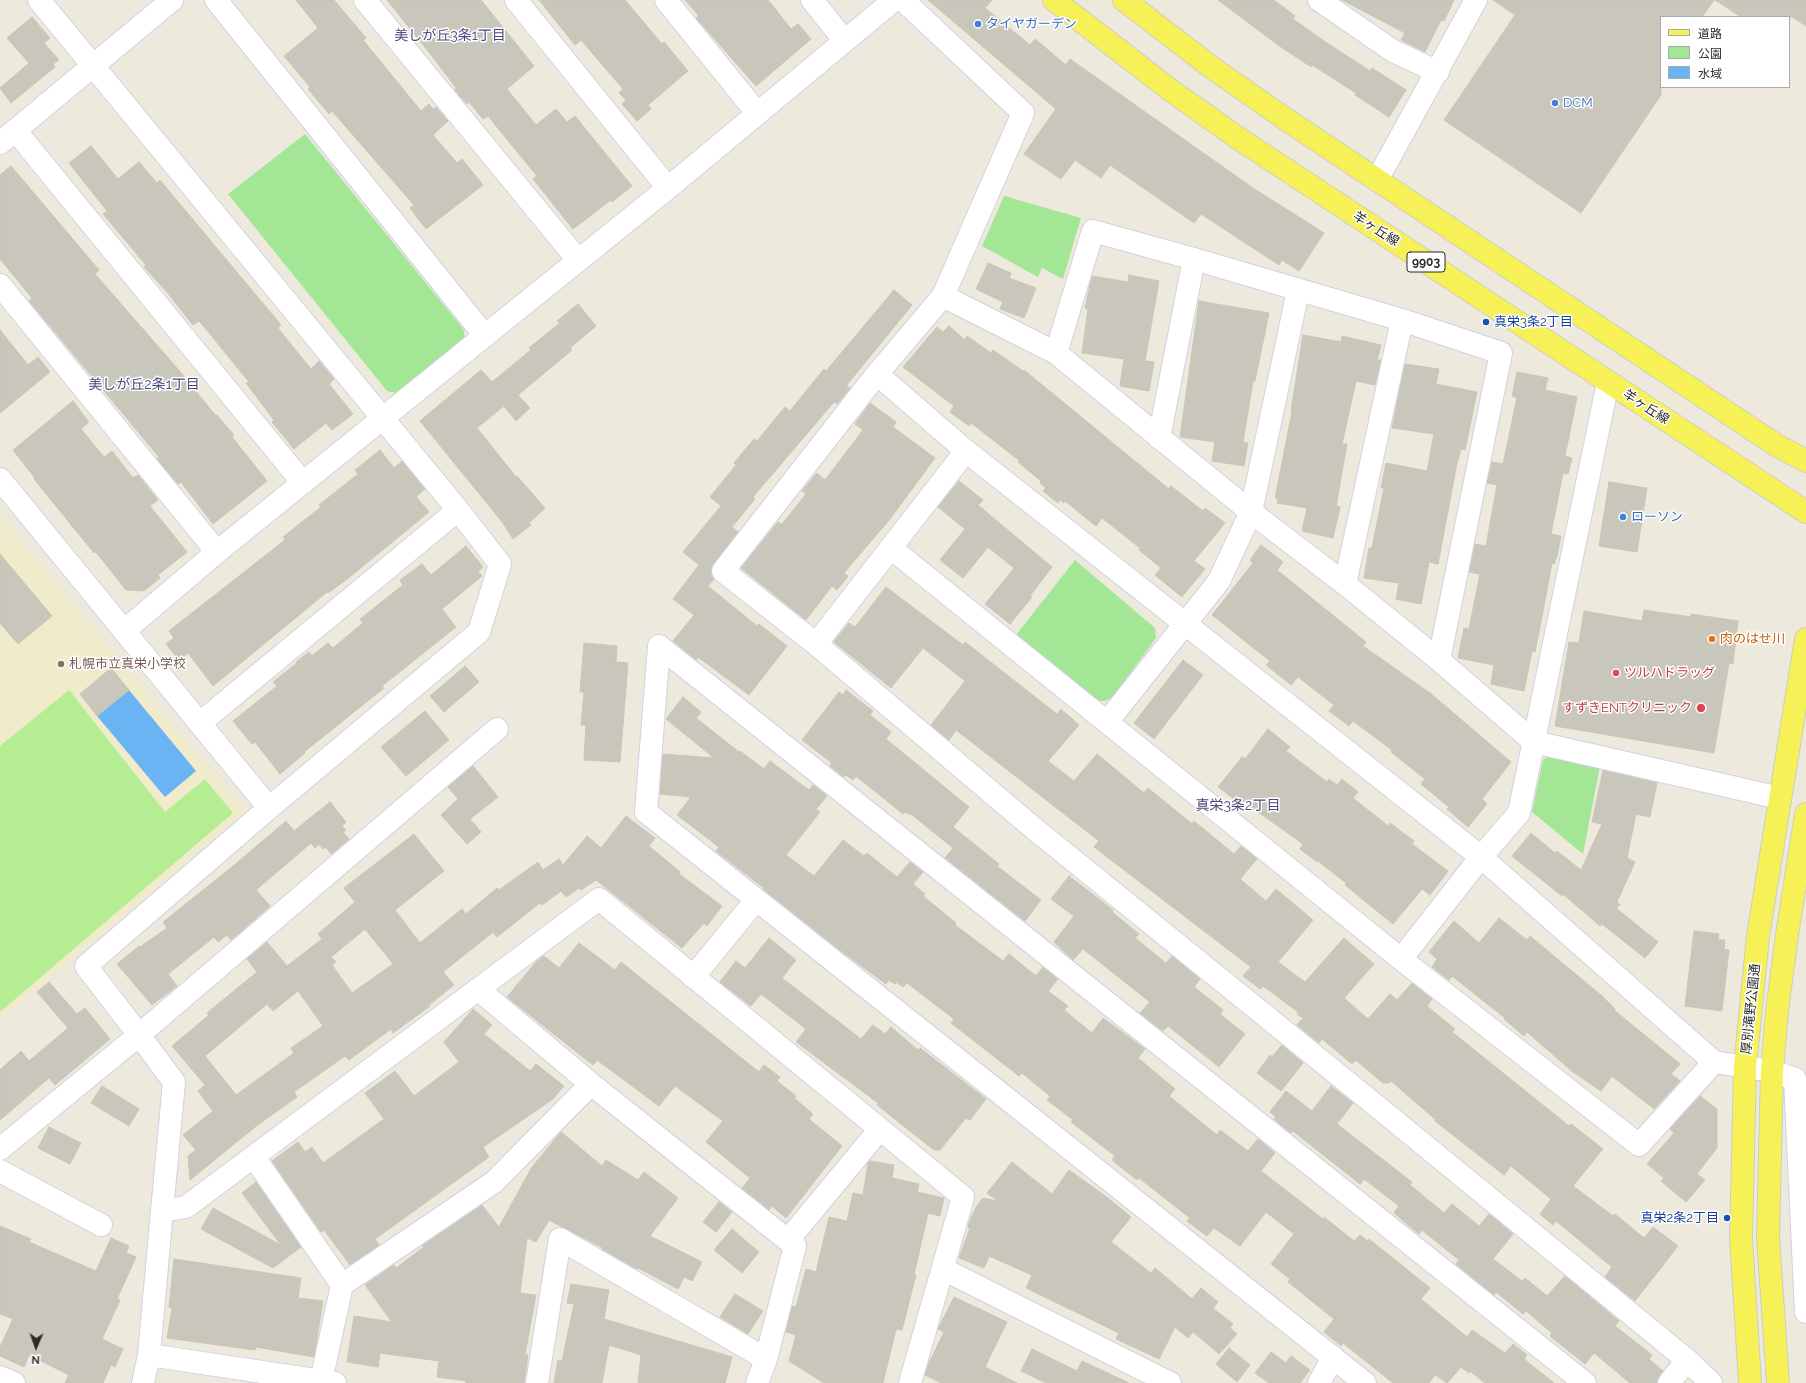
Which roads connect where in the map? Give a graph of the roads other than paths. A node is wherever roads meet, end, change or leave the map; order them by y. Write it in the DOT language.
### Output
graph roads {
  1 [pos="39,0"];
  2 [pos="172,0"];
  3 [pos="216,0"];
  4 [pos="365,0"];
  5 [pos="516,0"];
  6 [pos="666,0"];
  7 [pos="812,0"];
  8 [pos="894,0"];
  9 [pos="903,0"];
  10 [pos="1054,0"];
  11 [pos="1124,0"];
  12 [pos="1476,0"];
  13 [pos="1332,4"];
  14 [pos="844,40"];
  15 [pos="94,65"];
  16 [pos="1438,72"];
  17 [pos="757,113"];
  18 [pos="8,137"];
  19 [pos="1378,180"];
  20 [pos="668,188"];
  21 [pos="1194,259"];
  22 [pos="578,260"];
  23 [pos="0,285"];
  24 [pos="1298,291"];
  25 [pos="943,296"];
  26 [pos="1402,320"];
  27 [pos="485,336"];
  28 [pos="1056,353"];
  29 [pos="877,374"];
  30 [pos="1608,382"];
  31 [pos="383,418"];
  32 [pos="1159,438"];
  33 [pos="966,451"];
  34 [pos="1806,461"];
  35 [pos="0,479"];
  36 [pos="303,483"];
  37 [pos="458,510"];
  38 [pos="1251,512"];
  39 [pos="1806,512"];
  40 [pos="892,548"];
  41 [pos="217,552"];
  42 [pos="1346,584"];
  43 [pos="1185,622"];
  44 [pos="124,631"];
  45 [pos="1806,639"];
  46 [pos="816,644"];
  47 [pos="1439,660"];
  48 [pos="1107,722"];
  49 [pos="200,723"];
  50 [pos="497,729"];
  51 [pos="1534,742"];
  52 [pos="1780,798"];
  53 [pos="269,808"];
  54 [pos="1806,814"];
  55 [pos="1481,857"];
  56 [pos="756,900"];
  57 [pos="1401,958"];
  58 [pos="693,977"];
  59 [pos="479,990"];
  60 [pos="139,1035"];
  61 [pos="1714,1062"];
  62 [pos="1745,1067"];
  63 [pos="1772,1071"];
  64 [pos="591,1084"];
  65 [pos="880,1129"];
  66 [pos="0,1149"];
  67 [pos="254,1157"];
  68 [pos="0,1171"];
  69 [pos="162,1212"];
  70 [pos="101,1226"];
  71 [pos="788,1240"];
  72 [pos="943,1269"];
  73 [pos="342,1285"];
  74 [pos="1806,1312"];
  75 [pos="149,1355"];
  76 [pos="1333,1357"];
  77 [pos="766,1359"];
  78 [pos="1687,1360"];
  79 [pos="0,1377"];
  80 [pos="261,1378"];
  81 [pos="329,1382"];
  82 [pos="14,1383"];
  83 [pos="143,1383"];
  84 [pos="537,1383"];
  85 [pos="757,1383"];
  86 [pos="910,1383"];
  87 [pos="1170,1383"];
  88 [pos="1319,1383"];
  89 [pos="1365,1383"];
  90 [pos="1585,1383"];
  91 [pos="1669,1383"];
  92 [pos="1711,1383"];
  93 [pos="1750,1383"];
  94 [pos="1778,1383"];
  1 -- 15 [label="street"];
  2 -- 15 [label="street"];
  3 -- 27 [label="street"];
  4 -- 22 [label="street"];
  5 -- 20 [label="street"];
  6 -- 17 [label="street"];
  7 -- 14 [label="street"];
  8 -- 14 [label="street"];
  9 -- 25 [label="street"];
  10 -- 30 [label="main road, 羊ヶ丘線 / 9903"];
  11 -- 19 [label="main road"];
  12 -- 16 [label="street"];
  13 -- 16 [label="street"];
  14 -- 17 [label="street"];
  15 -- 18 [label="street"];
  15 -- 31 [label="street"];
  16 -- 19 [label="street"];
  17 -- 20 [label="street"];
  18 -- 36 [label="street"];
  19 -- 34 [label="main road"];
  20 -- 22 [label="street"];
  21 -- 24 [label="street"];
  21 -- 28 [label="street"];
  21 -- 32 [label="street"];
  22 -- 27 [label="street"];
  23 -- 41 [label="street"];
  24 -- 26 [label="street"];
  24 -- 38 [label="street"];
  25 -- 28 [label="street"];
  25 -- 29 [label="street"];
  26 -- 42 [label="street"];
  26 -- 47 [label="street"];
  27 -- 31 [label="street"];
  28 -- 32 [label="street"];
  29 -- 33 [label="street"];
  29 -- 46 [label="street"];
  30 -- 39 [label="main road, 羊ヶ丘線 / 9903"];
  30 -- 51 [label="street"];
  31 -- 36 [label="street"];
  31 -- 37 [label="street"];
  32 -- 38 [label="street"];
  33 -- 40 [label="street"];
  33 -- 43 [label="street"];
  35 -- 44 [label="street"];
  36 -- 41 [label="street"];
  37 -- 49 [label="street"];
  37 -- 53 [label="street"];
  38 -- 42 [label="street"];
  38 -- 43 [label="street"];
  40 -- 46 [label="street"];
  40 -- 48 [label="street"];
  41 -- 44 [label="street"];
  42 -- 47 [label="street"];
  43 -- 48 [label="street"];
  43 -- 55 [label="street"];
  44 -- 49 [label="street"];
  45 -- 52 [label="main road, 厚別滝野公園通"];
  46 -- 78 [label="street"];
  47 -- 51 [label="street"];
  48 -- 57 [label="street"];
  49 -- 53 [label="street"];
  50 -- 60 [label="street"];
  51 -- 52 [label="street"];
  51 -- 55 [label="street"];
  52 -- 62 [label="main road, 厚別滝野公園通"];
  53 -- 60 [label="street"];
  54 -- 63 [label="main road, 厚別滝野公園通"];
  55 -- 57 [label="street"];
  55 -- 61 [label="street"];
  56 -- 58 [label="street"];
  56 -- 76 [label="street"];
  56 -- 90 [label="street"];
  57 -- 61 [label="street"];
  58 -- 59 [label="street"];
  58 -- 65 [label="street"];
  59 -- 64 [label="street"];
  59 -- 67 [label="street"];
  60 -- 66 [label="street"];
  60 -- 69 [label="street"];
  61 -- 62 [label="street"];
  62 -- 63 [label="street"];
  62 -- 93 [label="main road, 厚別滝野公園通"];
  63 -- 74 [label="street"];
  63 -- 94 [label="main road, 厚別滝野公園通"];
  64 -- 71 [label="street"];
  64 -- 73 [label="street"];
  65 -- 71 [label="street"];
  65 -- 72 [label="street"];
  67 -- 69 [label="street"];
  67 -- 73 [label="street"];
  68 -- 70 [label="street"];
  69 -- 75 [label="street"];
  71 -- 77 [label="street"];
  72 -- 86 [label="street"];
  72 -- 87 [label="street"];
  73 -- 81 [label="street"];
  75 -- 80 [label="street"];
  75 -- 83 [label="street"];
  76 -- 88 [label="street"];
  76 -- 89 [label="street"];
  77 -- 84 [label="street"];
  77 -- 85 [label="street"];
  78 -- 91 [label="street"];
  78 -- 92 [label="street"];
  79 -- 82 [label="street"];
  80 -- 81 [label="street"];
}
